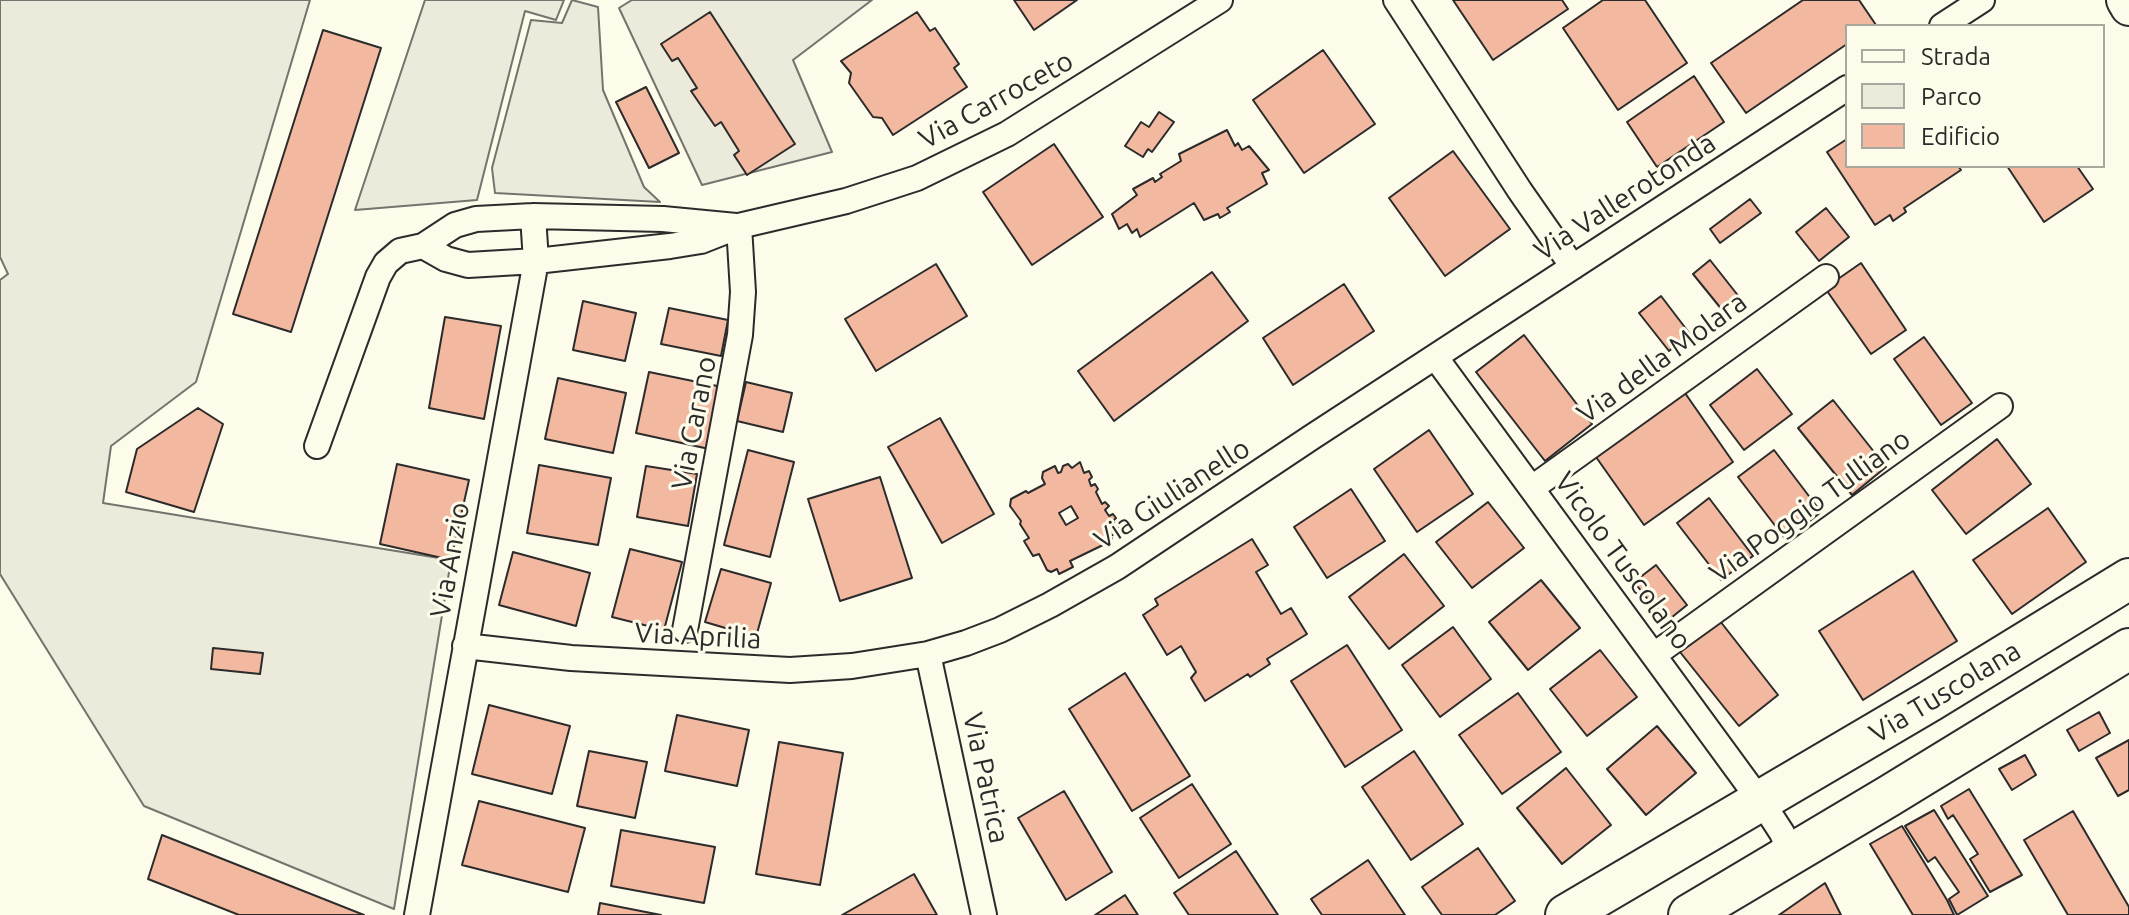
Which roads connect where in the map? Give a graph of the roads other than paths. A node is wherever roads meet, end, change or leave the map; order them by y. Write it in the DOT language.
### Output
graph roads {
  1 [pos="1220,0"];
  2 [pos="1396,0"];
  3 [pos="1982,0"];
  4 [pos="2125,0"];
  5 [pos="2129,7"];
  6 [pos="1945,24"];
  7 [pos="1845,89"];
  8 [pos="533,216"];
  9 [pos="739,226"];
  10 [pos="423,246"];
  11 [pos="536,261"];
  12 [pos="1573,267"];
  13 [pos="1826,277"];
  14 [pos="1436,358"];
  15 [pos="2000,406"];
  16 [pos="317,446"];
  17 [pos="1532,488"];
  18 [pos="2129,579"];
  19 [pos="685,630"];
  20 [pos="465,646"];
  21 [pos="2129,649"];
  22 [pos="928,654"];
  23 [pos="1654,655"];
  24 [pos="1759,801"];
  25 [pos="1791,855"];
  26 [pos="417,915"];
  27 [pos="984,915"];
  28 [pos="1566,915"];
  29 [pos="1689,915"];
  1 -- 9 [label="street, Via Carroceto"];
  2 -- 12 [label="street"];
  3 -- 6 [label="street"];
  4 -- 5 [label="main road"];
  7 -- 12 [label="street, Via Vallerotonda"];
  8 -- 9 [label="street, Via Carroceto"];
  8 -- 10 [label="street, Via Carroceto"];
  8 -- 11 [label="street, Via Anzio"];
  9 -- 11 [label="street, Via Carroceto"];
  9 -- 19 [label="street, Via Carano"];
  10 -- 11 [label="street, Via Carroceto"];
  10 -- 16 [label="street, Via Carroceto"];
  11 -- 20 [label="street, Via Anzio"];
  12 -- 14 [label="street, Via Vallerotonda"];
  13 -- 17 [label="street, Via della Molara"];
  14 -- 17 [label="street, Vicolo Tuscolano"];
  14 -- 22 [label="street, Via Giulianello"];
  15 -- 23 [label="street, Via Poggio Tulliano"];
  17 -- 23 [label="street, Vicolo Tuscolano"];
  18 -- 24 [label="main road, Via Tuscolana"];
  20 -- 22 [label="street, Via Aprilia"];
  20 -- 26 [label="street, Via Anzio"];
  21 -- 25 [label="main road, Via Tuscolana"];
  22 -- 27 [label="street, Via Patrica"];
  23 -- 24 [label="street, Vicolo Tuscolano"];
  24 -- 25 [label="street"];
  24 -- 28 [label="main road, Via Tuscolana"];
  25 -- 29 [label="main road, Via Tuscolana"];
}
